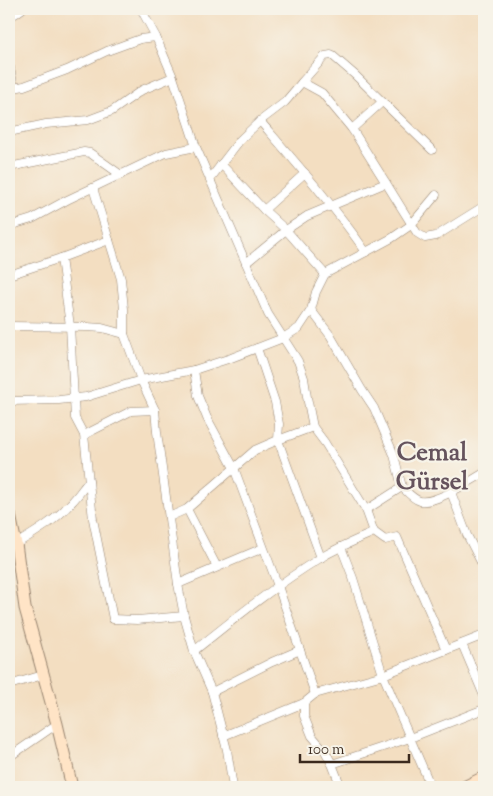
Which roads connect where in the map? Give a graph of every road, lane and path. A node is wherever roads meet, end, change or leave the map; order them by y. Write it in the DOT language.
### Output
graph roads {
  1 [pos="22,9"];
  2 [pos="141,9"];
  3 [pos="9,16"];
  4 [pos="156,37"];
  5 [pos="9,63"];
  6 [pos="172,77"];
  7 [pos="302,82"];
  8 [pos="11,89"];
  9 [pos="382,102"];
  10 [pos="260,122"];
  11 [pos="352,129"];
  12 [pos="9,132"];
  13 [pos="196,147"];
  14 [pos="432,150"];
  15 [pos="221,164"];
  16 [pos="9,167"];
  17 [pos="304,173"];
  18 [pos="121,175"];
  19 [pos="210,179"];
  20 [pos="386,182"];
  21 [pos="93,188"];
  22 [pos="436,195"];
  23 [pos="331,205"];
  24 [pos="484,206"];
  25 [pos="264,210"];
  26 [pos="411,225"];
  27 [pos="9,226"];
  28 [pos="286,230"];
  29 [pos="109,240"];
  30 [pos="366,252"];
  31 [pos="61,258"];
  32 [pos="246,263"];
  33 [pos="325,274"];
  34 [pos="9,275"];
  35 [pos="311,310"];
  36 [pos="9,326"];
  37 [pos="70,326"];
  38 [pos="124,334"];
  39 [pos="283,338"];
  40 [pos="257,348"];
  41 [pos="194,370"];
  42 [pos="141,380"];
  43 [pos="74,398"];
  44 [pos="9,402"];
  45 [pos="155,410"];
  46 [pos="314,427"];
  47 [pos="84,435"];
  48 [pos="278,440"];
  49 [pos="234,468"];
  50 [pos="484,473"];
  51 [pos="89,481"];
  52 [pos="402,487"];
  53 [pos="451,492"];
  54 [pos="187,509"];
  55 [pos="9,510"];
  56 [pos="366,510"];
  57 [pos="169,516"];
  58 [pos="374,532"];
  59 [pos="13,536"];
  60 [pos="341,547"];
  61 [pos="263,548"];
  62 [pos="322,558"];
  63 [pos="217,567"];
  64 [pos="484,568"];
  65 [pos="178,584"];
  66 [pos="278,586"];
  67 [pos="184,616"];
  68 [pos="484,635"];
  69 [pos="462,644"];
  70 [pos="194,650"];
  71 [pos="300,650"];
  72 [pos="446,650"];
  73 [pos="43,675"];
  74 [pos="383,675"];
  75 [pos="9,685"];
  76 [pos="212,692"];
  77 [pos="315,694"];
  78 [pos="484,696"];
  79 [pos="304,703"];
  80 [pos="484,710"];
  81 [pos="57,724"];
  82 [pos="223,736"];
  83 [pos="410,738"];
  84 [pos="9,757"];
  85 [pos="332,764"];
  86 [pos="484,777"];
  87 [pos="72,787"];
  88 [pos="234,787"];
  89 [pos="341,787"];
  90 [pos="431,787"];
  91 [pos="464,787"];
  1 -- 3 [label="street"];
  2 -- 4 [label="street"];
  4 -- 6 [label="street"];
  4 -- 8 [label="street"];
  5 -- 8 [label="street"];
  6 -- 12 [label="street"];
  6 -- 13 [label="street"];
  7 -- 9 [label="street"];
  7 -- 10 [label="street"];
  7 -- 11 [label="street"];
  9 -- 11 [label="street"];
  9 -- 14 [label="street"];
  10 -- 15 [label="street"];
  10 -- 17 [label="street"];
  11 -- 20 [label="street"];
  13 -- 18 [label="street"];
  13 -- 19 [label="street"];
  15 -- 19 [label="street"];
  15 -- 25 [label="street"];
  16 -- 18 [label="street"];
  17 -- 23 [label="street"];
  17 -- 25 [label="street"];
  18 -- 21 [label="street"];
  19 -- 32 [label="street"];
  20 -- 23 [label="street"];
  20 -- 26 [label="street"];
  21 -- 27 [label="street"];
  21 -- 29 [label="street"];
  22 -- 26 [label="street"];
  23 -- 28 [label="street"];
  23 -- 30 [label="street"];
  24 -- 26 [label="street"];
  25 -- 28 [label="street"];
  26 -- 30 [label="street"];
  28 -- 32 [label="street"];
  28 -- 33 [label="street"];
  29 -- 31 [label="street"];
  29 -- 38 [label="street"];
  30 -- 33 [label="street"];
  31 -- 34 [label="street"];
  31 -- 37 [label="street"];
  32 -- 39 [label="street"];
  33 -- 35 [label="street"];
  35 -- 39 [label="street"];
  35 -- 52 [label="street"];
  36 -- 37 [label="street"];
  37 -- 38 [label="street"];
  37 -- 43 [label="street"];
  38 -- 42 [label="street"];
  39 -- 40 [label="street"];
  39 -- 46 [label="street"];
  40 -- 41 [label="street"];
  40 -- 48 [label="street"];
  41 -- 42 [label="street"];
  41 -- 49 [label="street"];
  42 -- 43 [label="street"];
  42 -- 45 [label="street"];
  43 -- 44 [label="street"];
  43 -- 47 [label="street"];
  45 -- 47 [label="street"];
  45 -- 57 [label="street"];
  46 -- 48 [label="street"];
  46 -- 56 [label="street"];
  47 -- 51 [label="street"];
  48 -- 49 [label="street"];
  48 -- 62 [label="street"];
  49 -- 54 [label="street"];
  49 -- 61 [label="street"];
  50 -- 53 [label="street"];
  51 -- 59 [label="street"];
  51 -- 67 [label="street"];
  52 -- 53 [label="street"];
  52 -- 56 [label="street"];
  53 -- 64 [label="street"];
  54 -- 57 [label="street"];
  54 -- 63 [label="street"];
  55 -- 59 [label="main road"];
  56 -- 58 [label="street"];
  57 -- 65 [label="street"];
  58 -- 60 [label="street"];
  58 -- 72 [label="street"];
  59 -- 73 [label="main road"];
  60 -- 62 [label="street"];
  60 -- 74 [label="street"];
  61 -- 63 [label="street"];
  61 -- 66 [label="street"];
  62 -- 66 [label="street"];
  63 -- 65 [label="street"];
  65 -- 67 [label="street"];
  66 -- 70 [label="street"];
  66 -- 71 [label="street"];
  67 -- 70 [label="street"];
  68 -- 69 [label="street"];
  69 -- 72 [label="street"];
  69 -- 78 [label="street"];
  70 -- 76 [label="street"];
  71 -- 76 [label="street"];
  71 -- 77 [label="street"];
  72 -- 74 [label="street"];
  73 -- 75 [label="street"];
  73 -- 81 [label="main road"];
  74 -- 77 [label="street"];
  74 -- 83 [label="street"];
  76 -- 82 [label="street"];
  77 -- 79 [label="street"];
  79 -- 82 [label="street"];
  79 -- 85 [label="street"];
  80 -- 83 [label="street"];
  81 -- 84 [label="street"];
  81 -- 87 [label="main road"];
  82 -- 88 [label="street"];
  83 -- 85 [label="street"];
  83 -- 90 [label="street"];
  85 -- 89 [label="street"];
  86 -- 91 [label="main road"];
}
